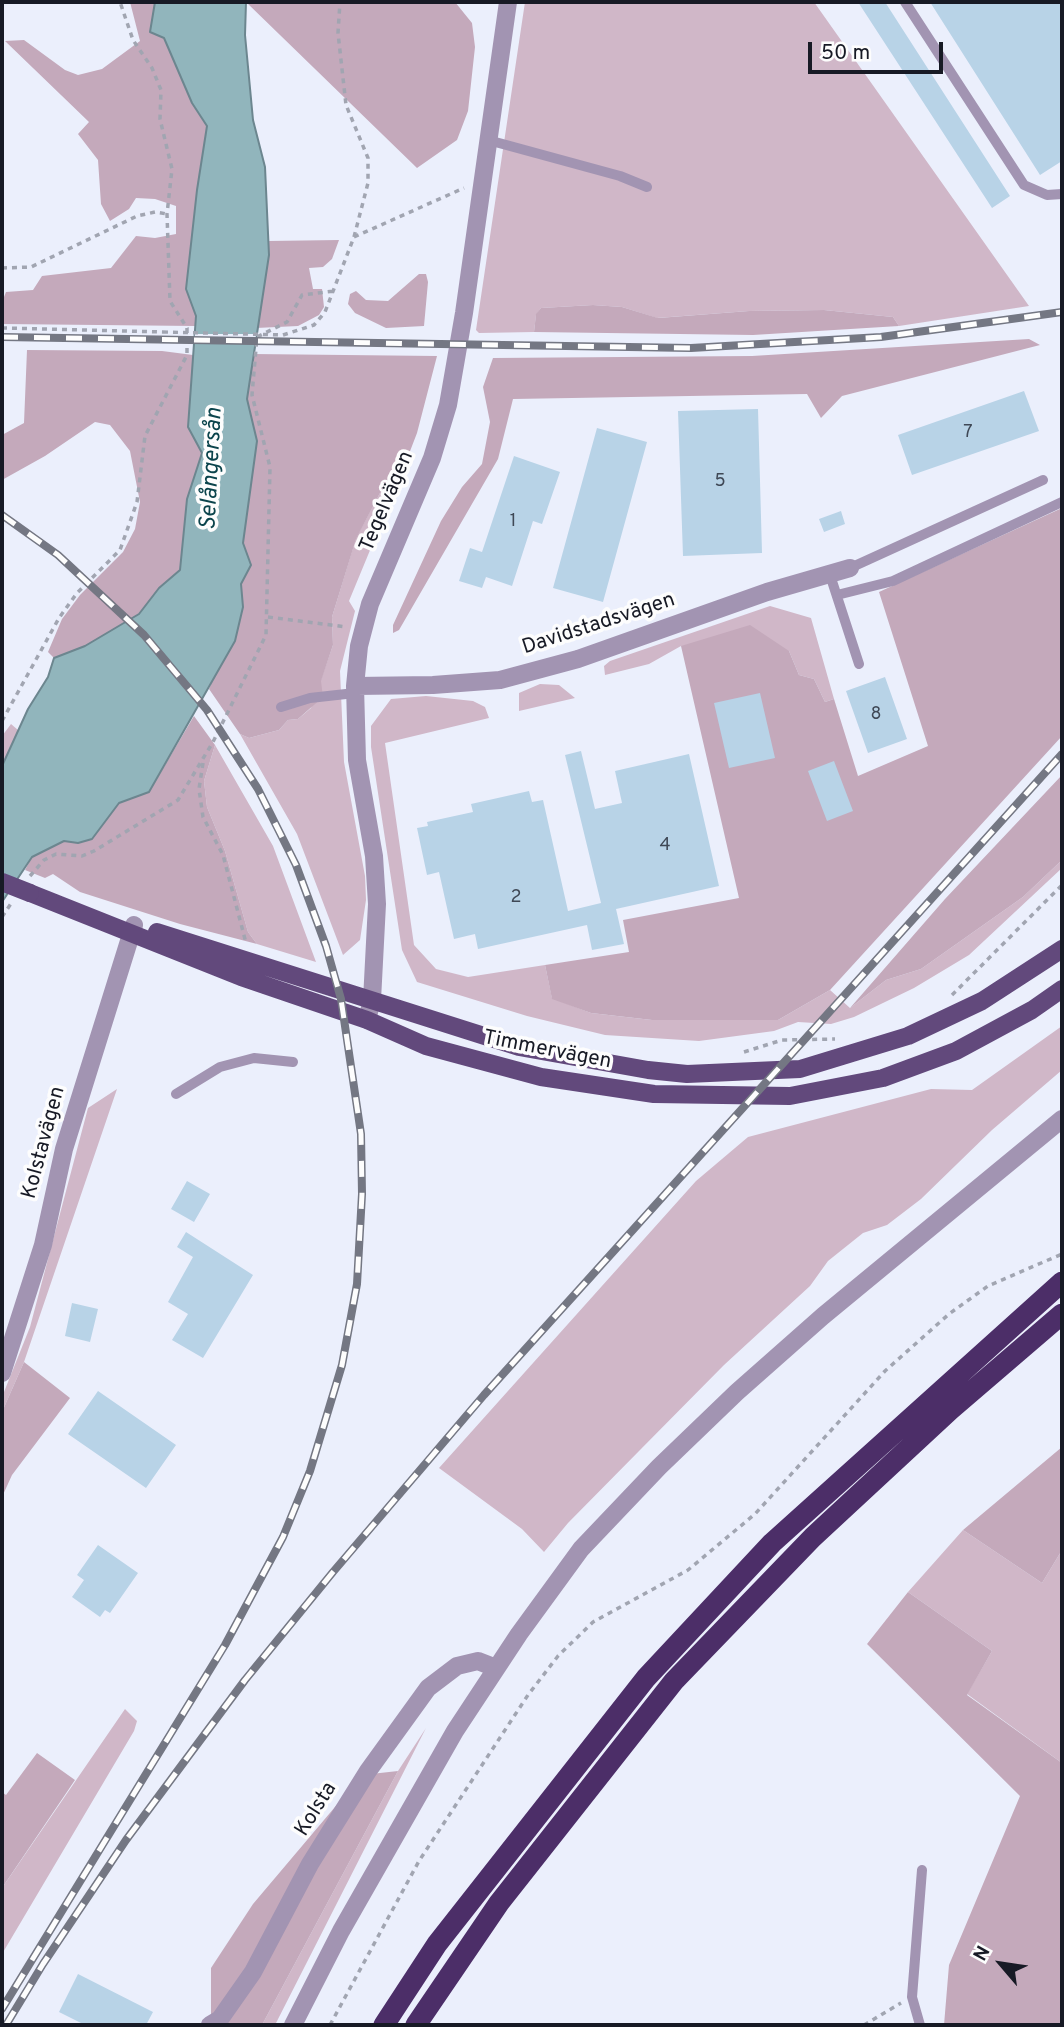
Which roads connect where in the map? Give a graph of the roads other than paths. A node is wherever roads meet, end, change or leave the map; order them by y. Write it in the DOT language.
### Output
graph roads {
  1 [pos="508,2"];
  2 [pos="905,2"];
  3 [pos="488,139"];
  4 [pos="647,187"];
  5 [pos="1062,194"];
  6 [pos="1043,480"];
  7 [pos="1062,502"];
  8 [pos="850,568"];
  9 [pos="830,575"];
  10 [pos="836,595"];
  11 [pos="859,664"];
  12 [pos="355,689"];
  13 [pos="281,707"];
  14 [pos="2,882"];
  15 [pos="133,929"];
  16 [pos="1062,949"];
  17 [pos="1062,989"];
  18 [pos="372,1000"];
  19 [pos="367,1020"];
  20 [pos="293,1062"];
  21 [pos="176,1094"];
  22 [pos="1062,1119"];
  23 [pos="1061,1284"];
  24 [pos="1062,1314"];
  25 [pos="2,1373"];
  26 [pos="496,1668"];
  27 [pos="922,1870"];
  28 [pos="210,2025"];
  29 [pos="293,2025"];
  30 [pos="384,2025"];
  31 [pos="415,2025"];
  32 [pos="920,2025"];
  1 -- 3 [label="street, Tegelvägen"];
  2 -- 5 [label="lane"];
  3 -- 4 [label="lane"];
  3 -- 12 [label="street, Tegelvägen"];
  6 -- 8 [label="lane"];
  7 -- 10 [label="lane"];
  8 -- 9 [label="street, Davidstadsvägen"];
  9 -- 10 [label="lane"];
  9 -- 12 [label="street, Davidstadsvägen"];
  10 -- 11 [label="lane"];
  12 -- 13 [label="lane"];
  12 -- 18 [label="street, Tegelvägen"];
  14 -- 15 [label="main road, Timmervägen, bridge"];
  15 -- 18 [label="main road, Timmervägen"];
  15 -- 19 [label="main road, Timmervägen"];
  15 -- 25 [label="street, Kolstavägen"];
  16 -- 18 [label="main road, Timmervägen"];
  17 -- 19 [label="main road, Timmervägen"];
  18 -- 19 [label="street, Tegelvägen"];
  20 -- 21 [label="lane"];
  22 -- 26 [label="street"];
  23 -- 30 [label="highway"];
  24 -- 31 [label="highway"];
  26 -- 28 [label="street, Kolsta"];
  26 -- 29 [label="street"];
  27 -- 32 [label="lane"];
}
